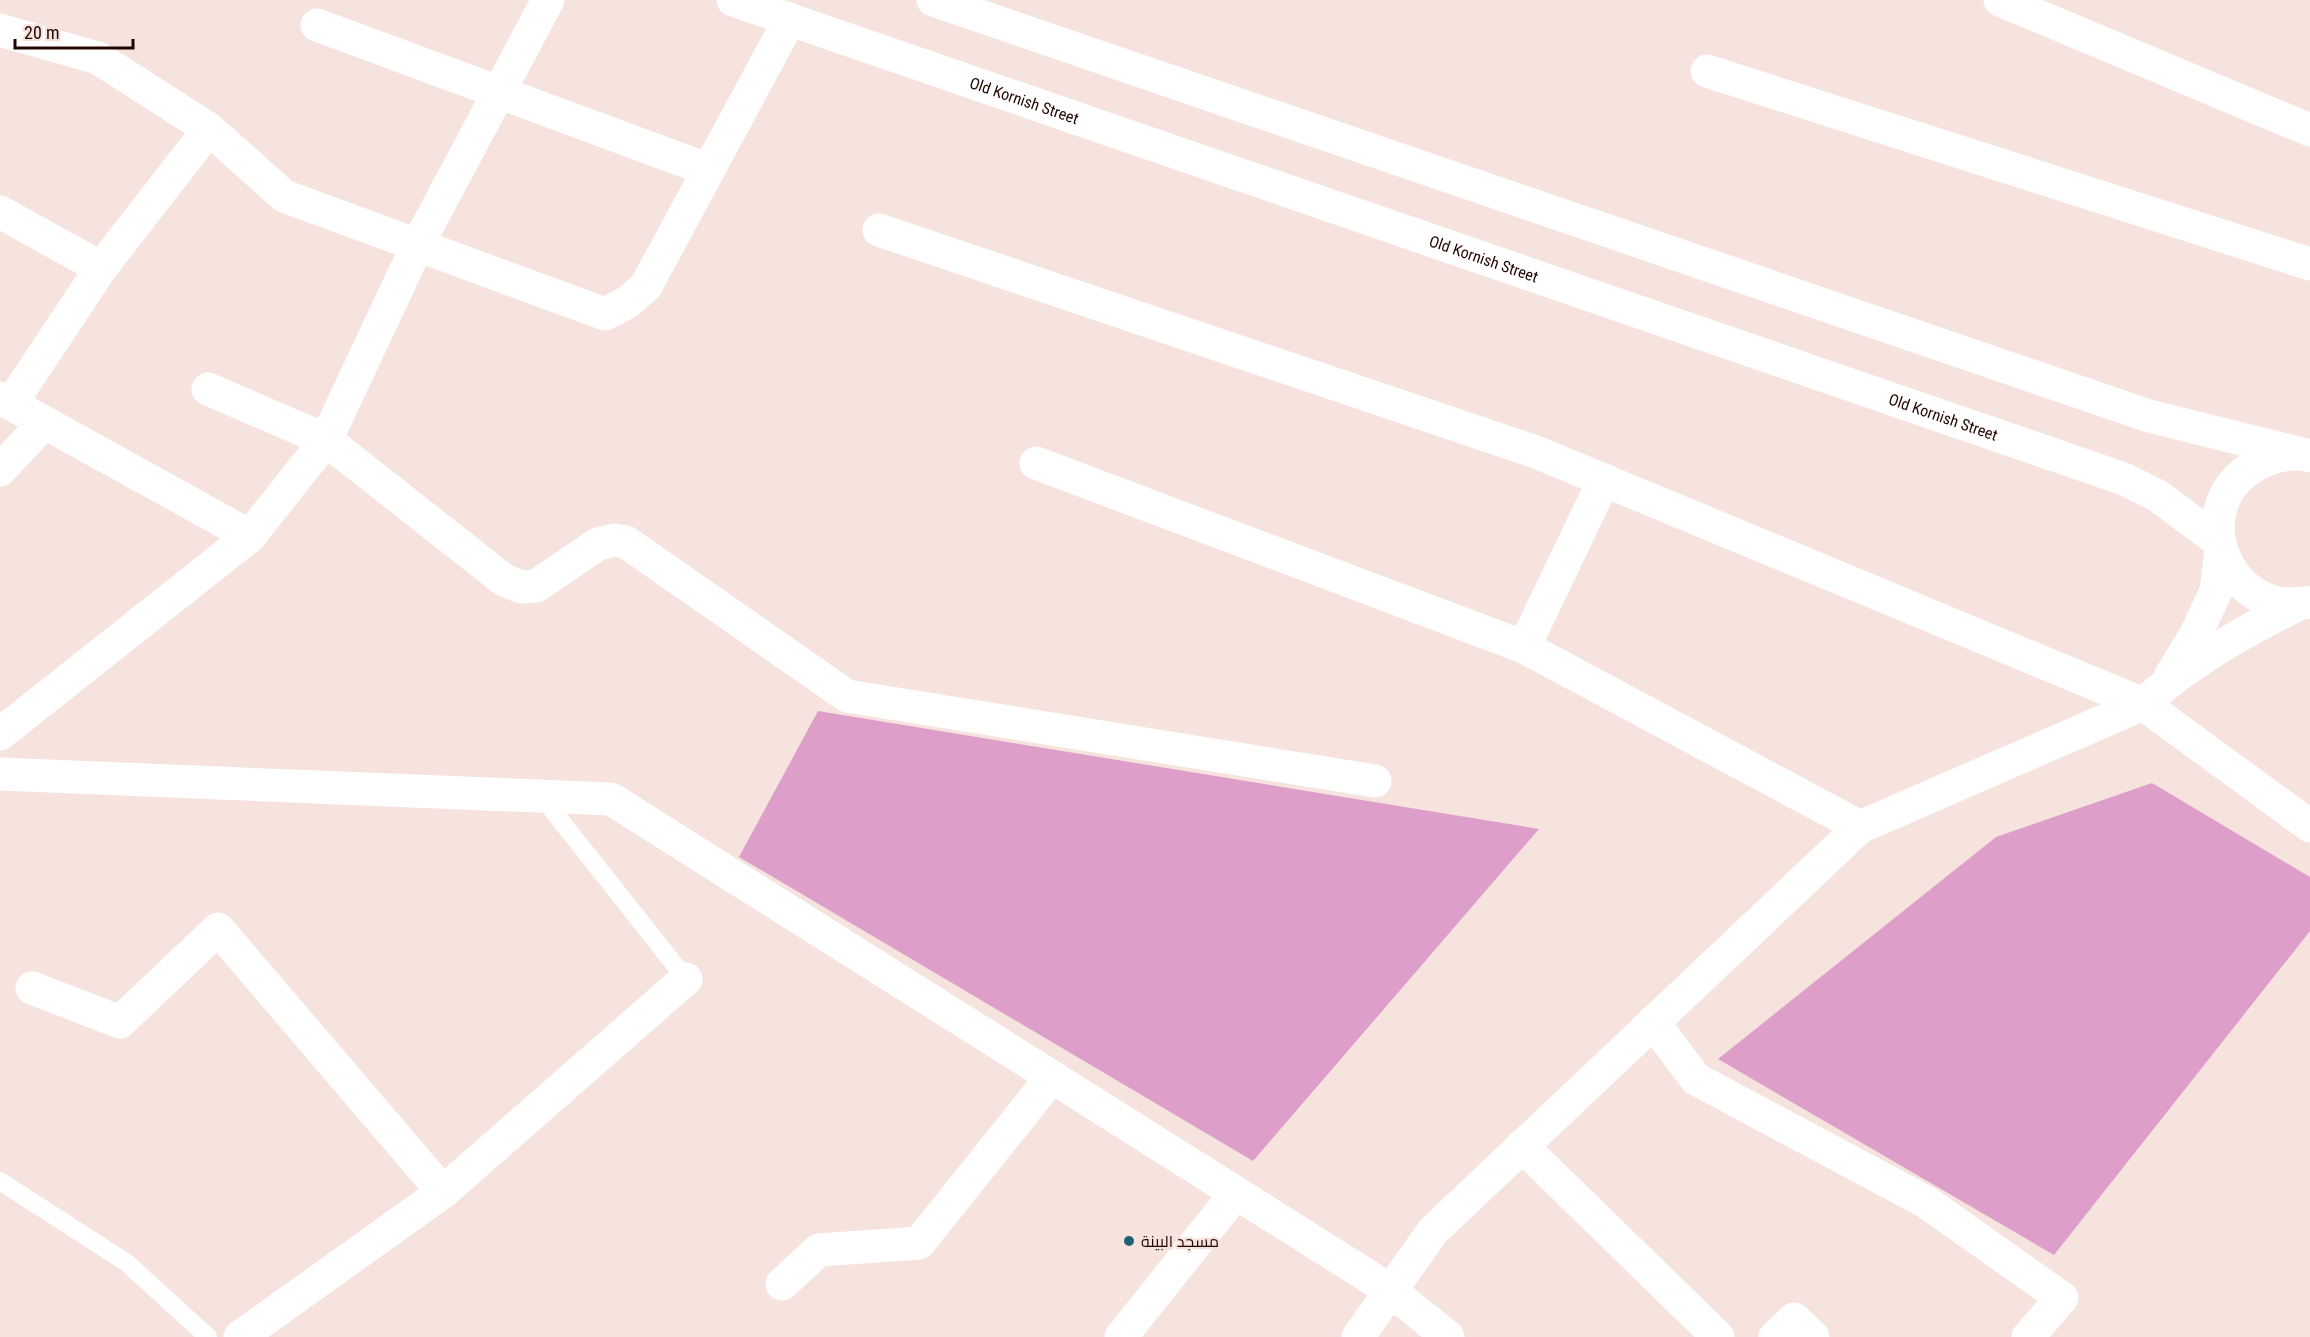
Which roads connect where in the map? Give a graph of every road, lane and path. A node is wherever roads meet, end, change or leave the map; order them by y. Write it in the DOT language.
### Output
graph roads {
  1 [pos="548,0"];
  2 [pos="733,0"];
  3 [pos="933,0"];
  4 [pos="2000,0"];
  5 [pos="790,19"];
  6 [pos="317,25"];
  7 [pos="0,30"];
  8 [pos="1707,71"];
  9 [pos="499,93"];
  10 [pos="209,129"];
  11 [pos="2310,130"];
  12 [pos="709,170"];
  13 [pos="0,212"];
  14 [pos="879,230"];
  15 [pos="418,244"];
  16 [pos="2310,264"];
  17 [pos="101,268"];
  18 [pos="208,389"];
  19 [pos="6,401"];
  20 [pos="44,423"];
  21 [pos="326,440"];
  22 [pos="2308,455"];
  23 [pos="1036,462"];
  24 [pos="0,470"];
  25 [pos="1604,480"];
  26 [pos="250,537"];
  27 [pos="2221,546"];
  28 [pos="2304,603"];
  29 [pos="1524,647"];
  30 [pos="2167,682"];
  31 [pos="2143,704"];
  32 [pos="0,734"];
  33 [pos="0,774"];
  34 [pos="1375,781"];
  35 [pos="542,797"];
  36 [pos="2310,826"];
  37 [pos="1860,827"];
  38 [pos="686,979"];
  39 [pos="32,988"];
  40 [pos="1653,1022"];
  41 [pos="1052,1077"];
  42 [pos="1522,1146"];
  43 [pos="0,1182"];
  44 [pos="443,1192"];
  45 [pos="1236,1193"];
  46 [pos="782,1284"];
  47 [pos="1390,1290"];
  48 [pos="208,1337"];
  49 [pos="240,1337"];
  50 [pos="1121,1337"];
  51 [pos="1358,1337"];
  52 [pos="1449,1337"];
  53 [pos="1718,1337"];
  54 [pos="1775,1337"];
  55 [pos="1813,1337"];
  56 [pos="2028,1337"];
  1 -- 9 [label="street"];
  2 -- 5 [label="street, Old Kornish Street"];
  3 -- 22 [label="street"];
  4 -- 11 [label="street"];
  5 -- 12 [label="street"];
  5 -- 27 [label="street, Old Kornish Street"];
  6 -- 9 [label="street"];
  7 -- 10 [label="street"];
  8 -- 16 [label="street"];
  9 -- 12 [label="street"];
  9 -- 15 [label="street"];
  10 -- 15 [label="street"];
  10 -- 17 [label="street"];
  12 -- 15 [label="street"];
  13 -- 17 [label="street"];
  14 -- 25 [label="street"];
  15 -- 21 [label="street"];
  17 -- 19 [label="street"];
  18 -- 21 [label="street"];
  19 -- 20 [label="street"];
  20 -- 24 [label="street"];
  20 -- 26 [label="street"];
  21 -- 26 [label="street"];
  21 -- 34 [label="street"];
  22 -- 27 [label="street"];
  23 -- 29 [label="street"];
  25 -- 29 [label="street"];
  25 -- 31 [label="street"];
  26 -- 32 [label="street"];
  27 -- 28 [label="street"];
  27 -- 30 [label="street"];
  28 -- 30 [label="street"];
  29 -- 37 [label="street"];
  30 -- 31 [label="street"];
  31 -- 36 [label="street"];
  31 -- 37 [label="street"];
  33 -- 35 [label="street"];
  35 -- 38 [label="lane"];
  35 -- 41 [label="street"];
  37 -- 40 [label="street"];
  38 -- 44 [label="street"];
  39 -- 44 [label="street"];
  40 -- 42 [label="street"];
  40 -- 56 [label="street"];
  41 -- 45 [label="street"];
  41 -- 46 [label="street"];
  42 -- 47 [label="street"];
  42 -- 53 [label="street"];
  43 -- 48 [label="lane"];
  44 -- 49 [label="street"];
  45 -- 47 [label="street"];
  45 -- 50 [label="street"];
  47 -- 51 [label="street"];
  47 -- 52 [label="street"];
  54 -- 55 [label="street"];
}
